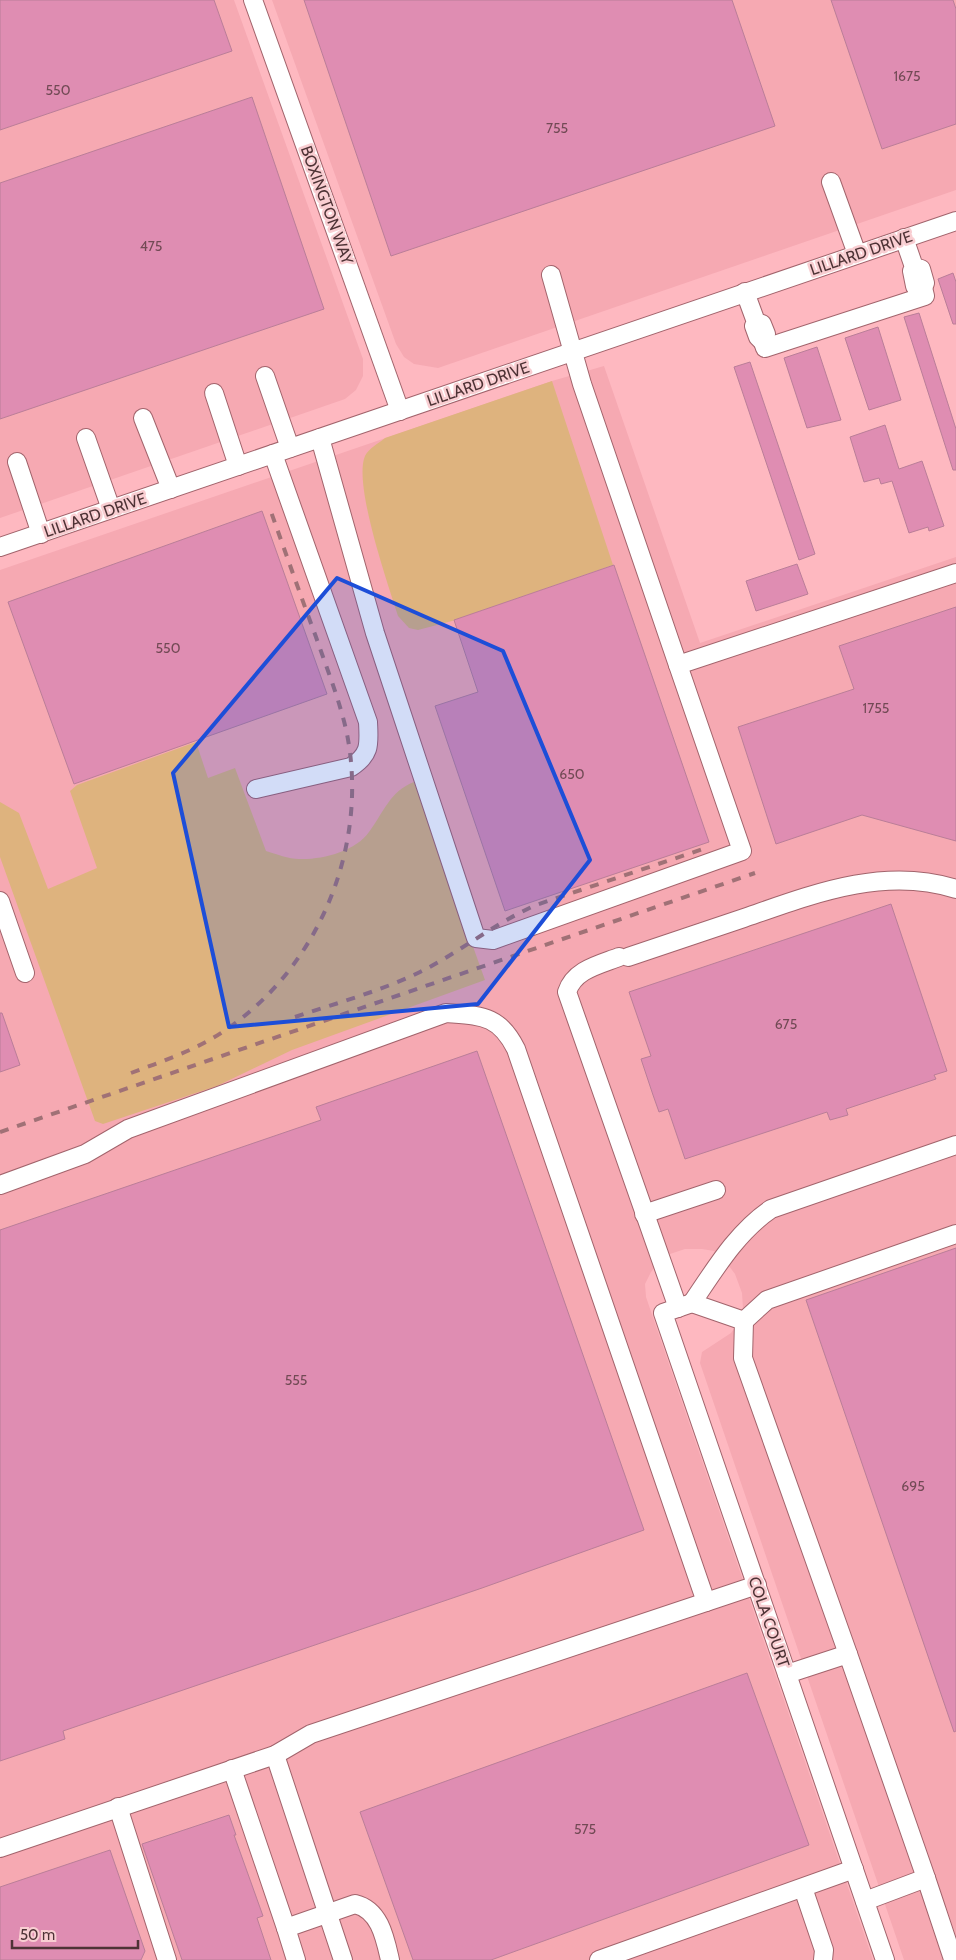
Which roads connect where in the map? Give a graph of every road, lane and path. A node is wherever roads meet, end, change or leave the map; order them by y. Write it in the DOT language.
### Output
graph roads {
  1 [pos="253,0"];
  2 [pos="830,182"];
  3 [pos="956,221"];
  4 [pos="904,238"];
  5 [pos="857,254"];
  6 [pos="551,275"];
  7 [pos="745,292"];
  8 [pos="573,351"];
  9 [pos="265,376"];
  10 [pos="214,393"];
  11 [pos="400,411"];
  12 [pos="144,418"];
  13 [pos="86,438"];
  14 [pos="320,438"];
  15 [pos="290,448"];
  16 [pos="273,454"];
  17 [pos="17,462"];
  18 [pos="238,466"];
  19 [pos="171,489"];
  20 [pos="112,509"];
  21 [pos="41,534"];
  22 [pos="0,547"];
  23 [pos="956,573"];
  24 [pos="678,665"];
  25 [pos="256,789"];
  26 [pos="956,889"];
  27 [pos="0,901"];
  28 [pos="25,973"];
  29 [pos="956,1145"];
  30 [pos="0,1185"];
  31 [pos="716,1190"];
  32 [pos="644,1214"];
  33 [pos="956,1234"];
  34 [pos="685,1305"];
  35 [pos="744,1322"];
  36 [pos="756,1586"];
  37 [pos="706,1602"];
  38 [pos="848,1654"];
  39 [pos="787,1674"];
  40 [pos="275,1755"];
  41 [pos="232,1769"];
  42 [pos="118,1807"];
  43 [pos="0,1848"];
  44 [pos="854,1870"];
  45 [pos="926,1878"];
  46 [pos="803,1888"];
  47 [pos="865,1901"];
  48 [pos="327,1913"];
  49 [pos="286,1928"];
  50 [pos="952,1959"];
  51 [pos="167,1960"];
  52 [pos="296,1960"];
  53 [pos="343,1960"];
  54 [pos="390,1960"];
  55 [pos="599,1960"];
  56 [pos="823,1960"];
  57 [pos="885,1960"];
  1 -- 11 [label="street, BOXINGTON WAY"];
  2 -- 5 [label="street"];
  3 -- 4 [label="street, LILLARD DRIVE"];
  4 -- 5 [label="street, LILLARD DRIVE"];
  4 -- 7 [label="street"];
  5 -- 7 [label="street, LILLARD DRIVE"];
  6 -- 8 [label="street"];
  7 -- 8 [label="street, LILLARD DRIVE"];
  8 -- 11 [label="street, LILLARD DRIVE"];
  8 -- 24 [label="street"];
  9 -- 15 [label="street"];
  10 -- 18 [label="street"];
  11 -- 14 [label="street, LILLARD DRIVE"];
  12 -- 19 [label="street"];
  13 -- 20 [label="street"];
  14 -- 15 [label="street, LILLARD DRIVE"];
  14 -- 24 [label="street"];
  15 -- 16 [label="street, LILLARD DRIVE"];
  16 -- 18 [label="street, LILLARD DRIVE"];
  16 -- 25 [label="street"];
  17 -- 21 [label="street"];
  18 -- 19 [label="street, LILLARD DRIVE"];
  19 -- 20 [label="street, LILLARD DRIVE"];
  20 -- 21 [label="street, LILLARD DRIVE"];
  21 -- 22 [label="street, LILLARD DRIVE"];
  23 -- 24 [label="street"];
  26 -- 32 [label="street"];
  27 -- 28 [label="street"];
  29 -- 34 [label="street"];
  30 -- 37 [label="street"];
  31 -- 32 [label="street"];
  32 -- 34 [label="street"];
  33 -- 35 [label="street"];
  34 -- 35 [label="street"];
  34 -- 36 [label="street, COLA COURT"];
  35 -- 38 [label="street"];
  36 -- 37 [label="street"];
  36 -- 39 [label="street, COLA COURT"];
  37 -- 40 [label="street"];
  38 -- 39 [label="street"];
  38 -- 45 [label="street"];
  39 -- 44 [label="street, COLA COURT"];
  40 -- 41 [label="street"];
  40 -- 48 [label="street"];
  41 -- 42 [label="street"];
  41 -- 49 [label="street"];
  42 -- 43 [label="street"];
  42 -- 51 [label="street"];
  44 -- 46 [label="street"];
  44 -- 47 [label="street, COLA COURT"];
  45 -- 47 [label="street"];
  45 -- 50 [label="street"];
  46 -- 55 [label="street"];
  46 -- 56 [label="street"];
  47 -- 57 [label="street, COLA COURT"];
  48 -- 49 [label="street"];
  48 -- 53 [label="street"];
  48 -- 54 [label="street"];
  49 -- 52 [label="street"];
}
